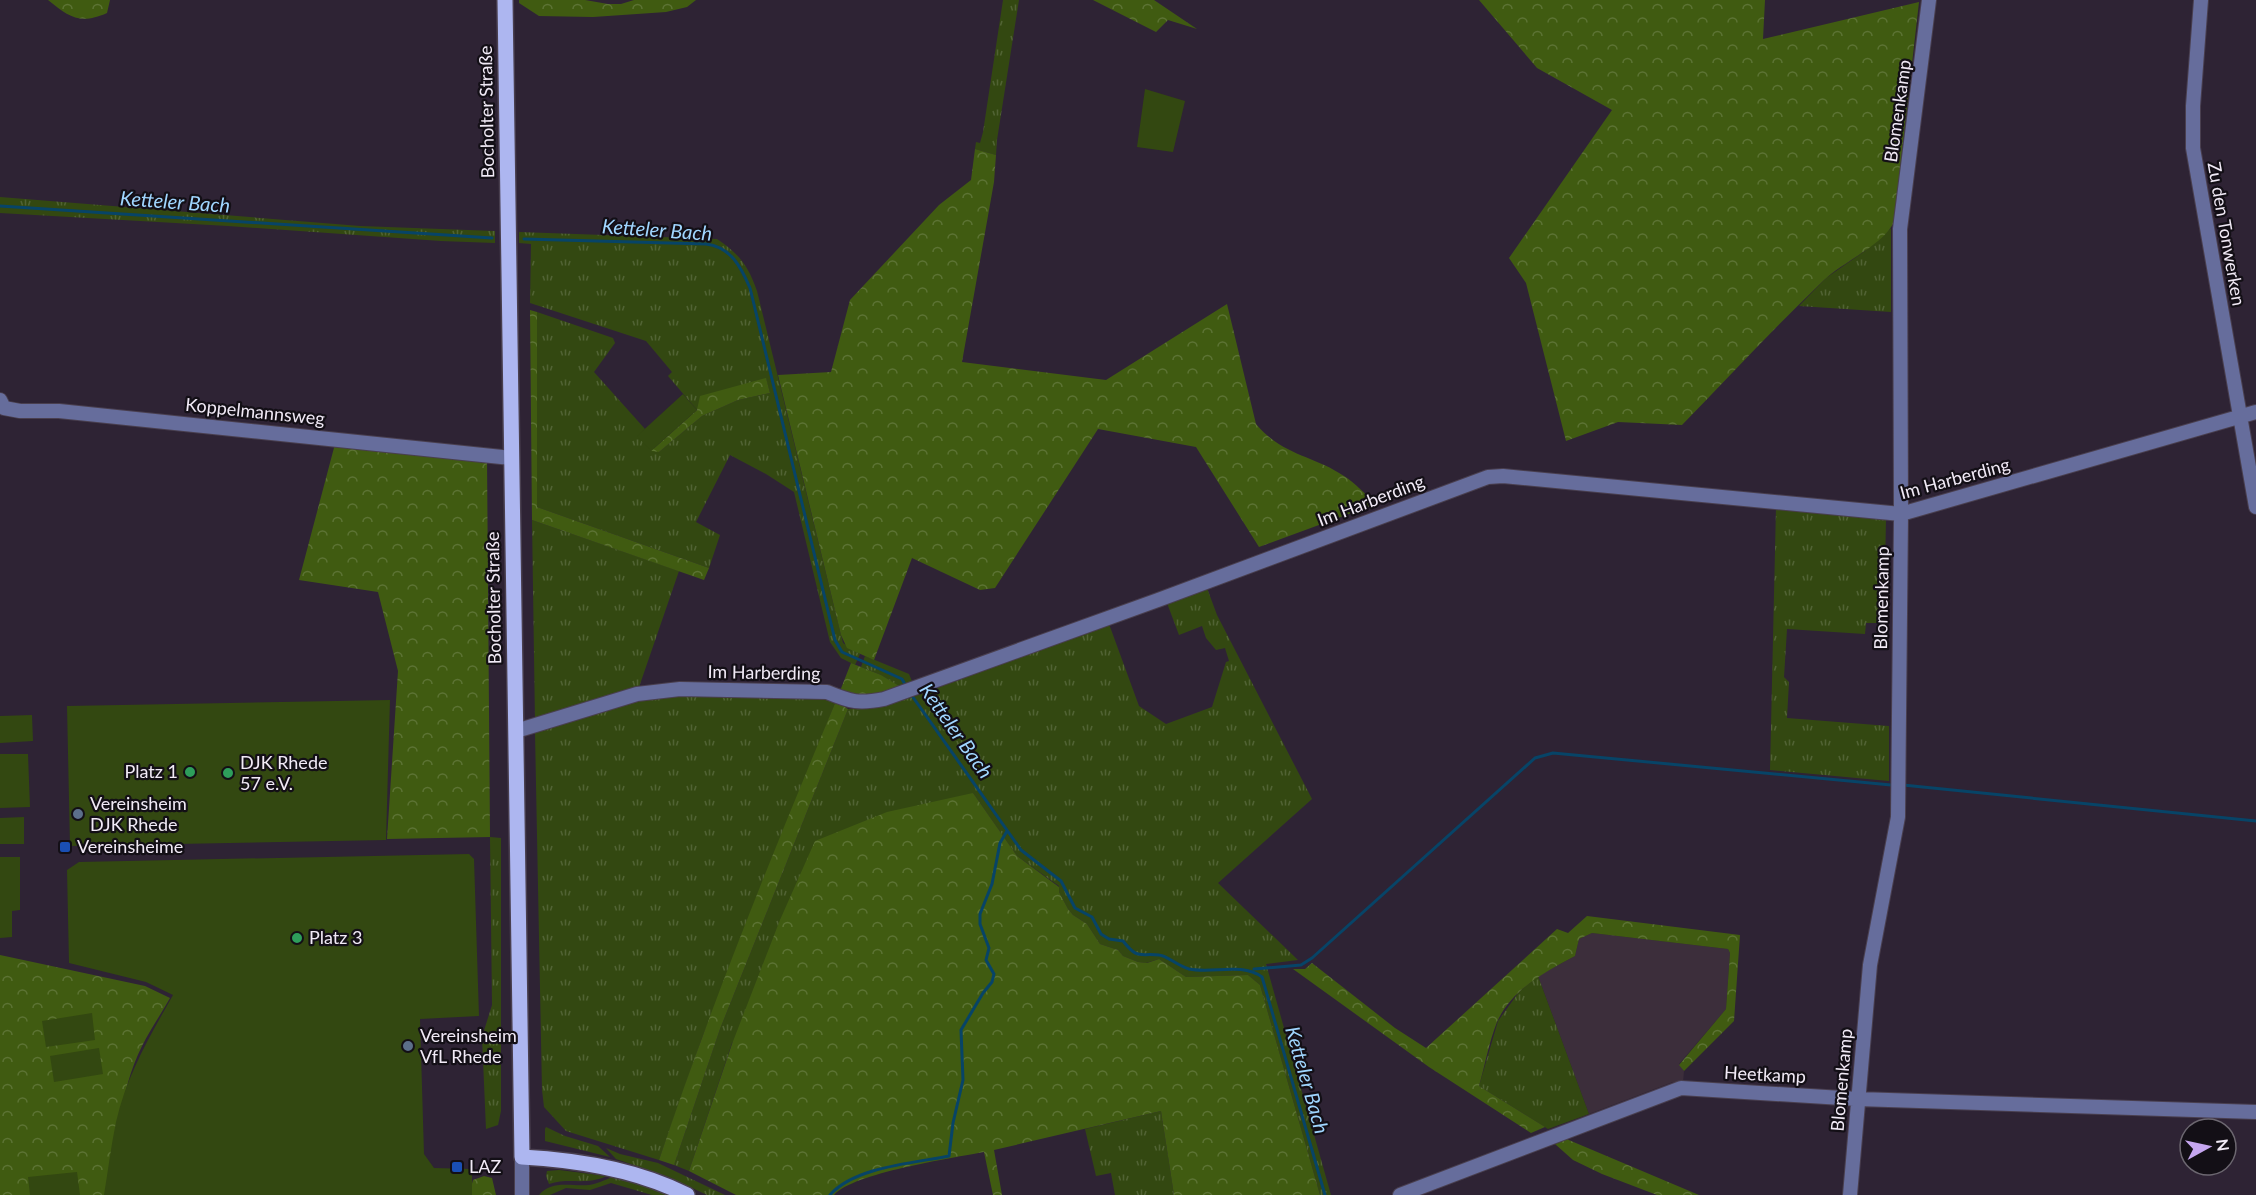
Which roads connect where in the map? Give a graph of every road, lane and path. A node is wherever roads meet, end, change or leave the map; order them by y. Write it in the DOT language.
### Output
graph roads {
  1 [pos="506,0"];
  2 [pos="1929,0"];
  3 [pos="2201,0"];
  4 [pos="0,400"];
  5 [pos="2256,412"];
  6 [pos="2240,416"];
  7 [pos="511,458"];
  8 [pos="2256,507"];
  9 [pos="1901,514"];
  10 [pos="516,731"];
  11 [pos="1858,1099"];
  12 [pos="2256,1112"];
  13 [pos="522,1157"];
  14 [pos="522,1195"];
  15 [pos="687,1195"];
  16 [pos="1400,1195"];
  17 [pos="1850,1195"];
  1 -- 7 [label="main road, Bocholter Straße"];
  2 -- 9 [label="street, Blomenkamp"];
  3 -- 6 [label="street, Zu den Tonwerken"];
  4 -- 7 [label="street, Koppelmannsweg"];
  5 -- 6 [label="street, Im Harberding"];
  6 -- 8 [label="street, Zu den Tonwerken"];
  6 -- 9 [label="street, Im Harberding"];
  7 -- 10 [label="main road, Bocholter Straße"];
  9 -- 10 [label="street, Im Harberding"];
  9 -- 11 [label="street, Blomenkamp"];
  10 -- 13 [label="main road, Bocholter Straße"];
  11 -- 12 [label="street, Heetkamp"];
  11 -- 16 [label="street, Heetkamp"];
  11 -- 17 [label="street, Blomenkamp"];
  13 -- 14 [label="street, Bocholter Straße"];
  13 -- 15 [label="main road"];
}
